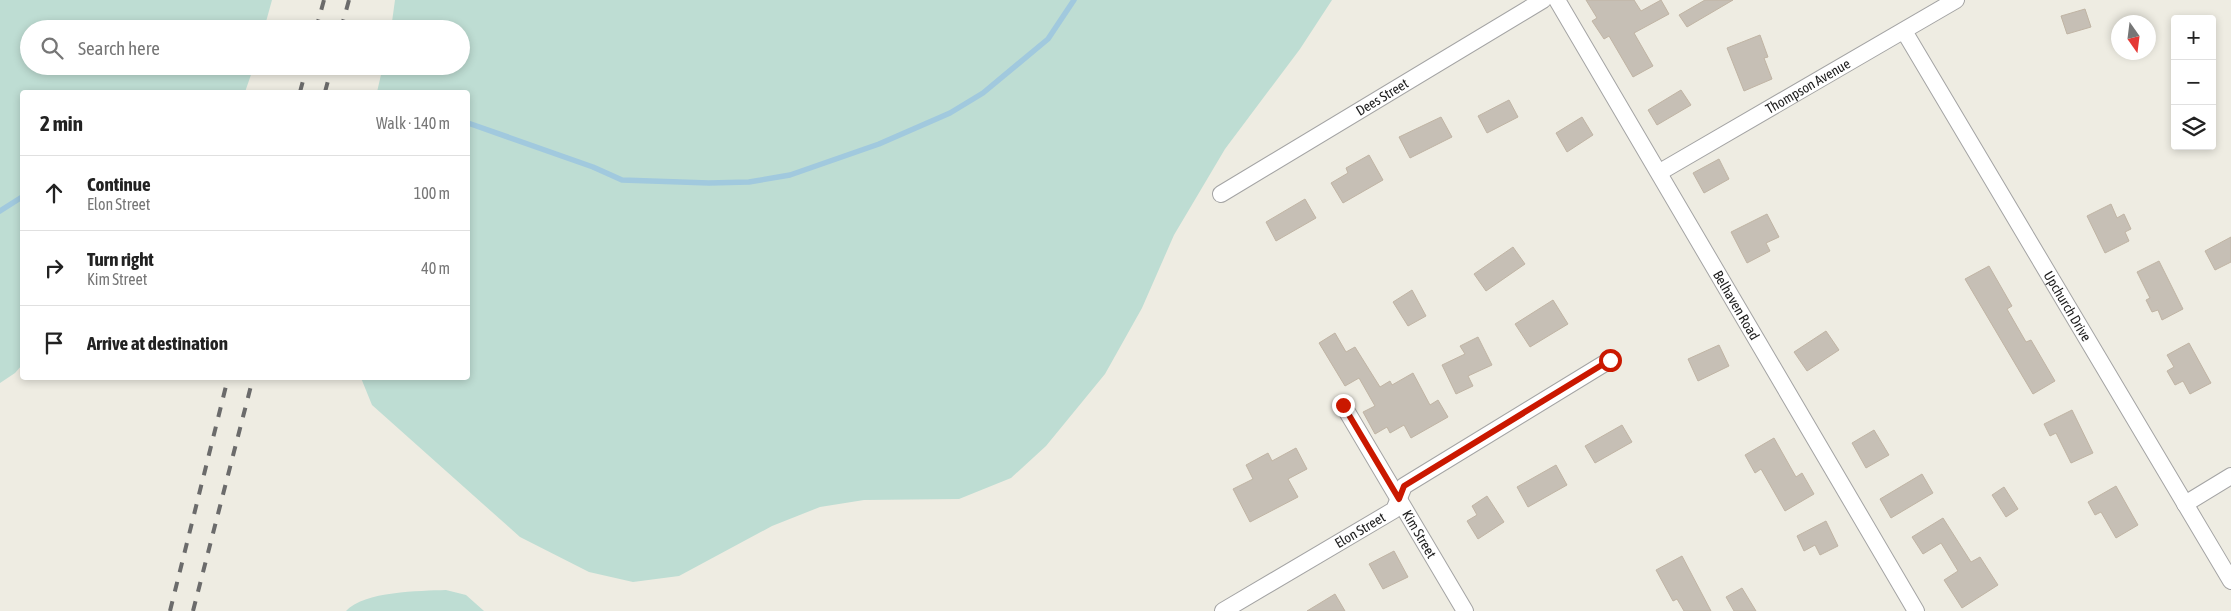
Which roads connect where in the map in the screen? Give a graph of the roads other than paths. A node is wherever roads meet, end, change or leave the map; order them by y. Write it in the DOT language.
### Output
graph roads {
  1 [pos="1543,0"];
  2 [pos="1557,0"];
  3 [pos="1956,0"];
  4 [pos="1904,30"];
  5 [pos="1660,172"];
  6 [pos="1221,194"];
  7 [pos="1610,360"];
  8 [pos="1343,405"];
  9 [pos="2231,476"];
  10 [pos="1399,499"];
  11 [pos="2185,504"];
  12 [pos="2231,581"];
  13 [pos="1223,611"];
  14 [pos="1465,611"];
  15 [pos="1916,611"];
  1 -- 6 [label="street, Dees Street"];
  2 -- 5 [label="street, Belhaven Road"];
  3 -- 4 [label="street, Thompson Avenue"];
  4 -- 5 [label="street, Thompson Avenue"];
  4 -- 11 [label="street, Upchurch Drive"];
  5 -- 15 [label="street, Belhaven Road"];
  7 -- 10 [label="street, Elon Street"];
  8 -- 10 [label="street, Kim Street"];
  9 -- 11 [label="street"];
  10 -- 13 [label="street, Elon Street"];
  10 -- 14 [label="street, Kim Street"];
  11 -- 12 [label="street, Upchurch Drive"];
}
